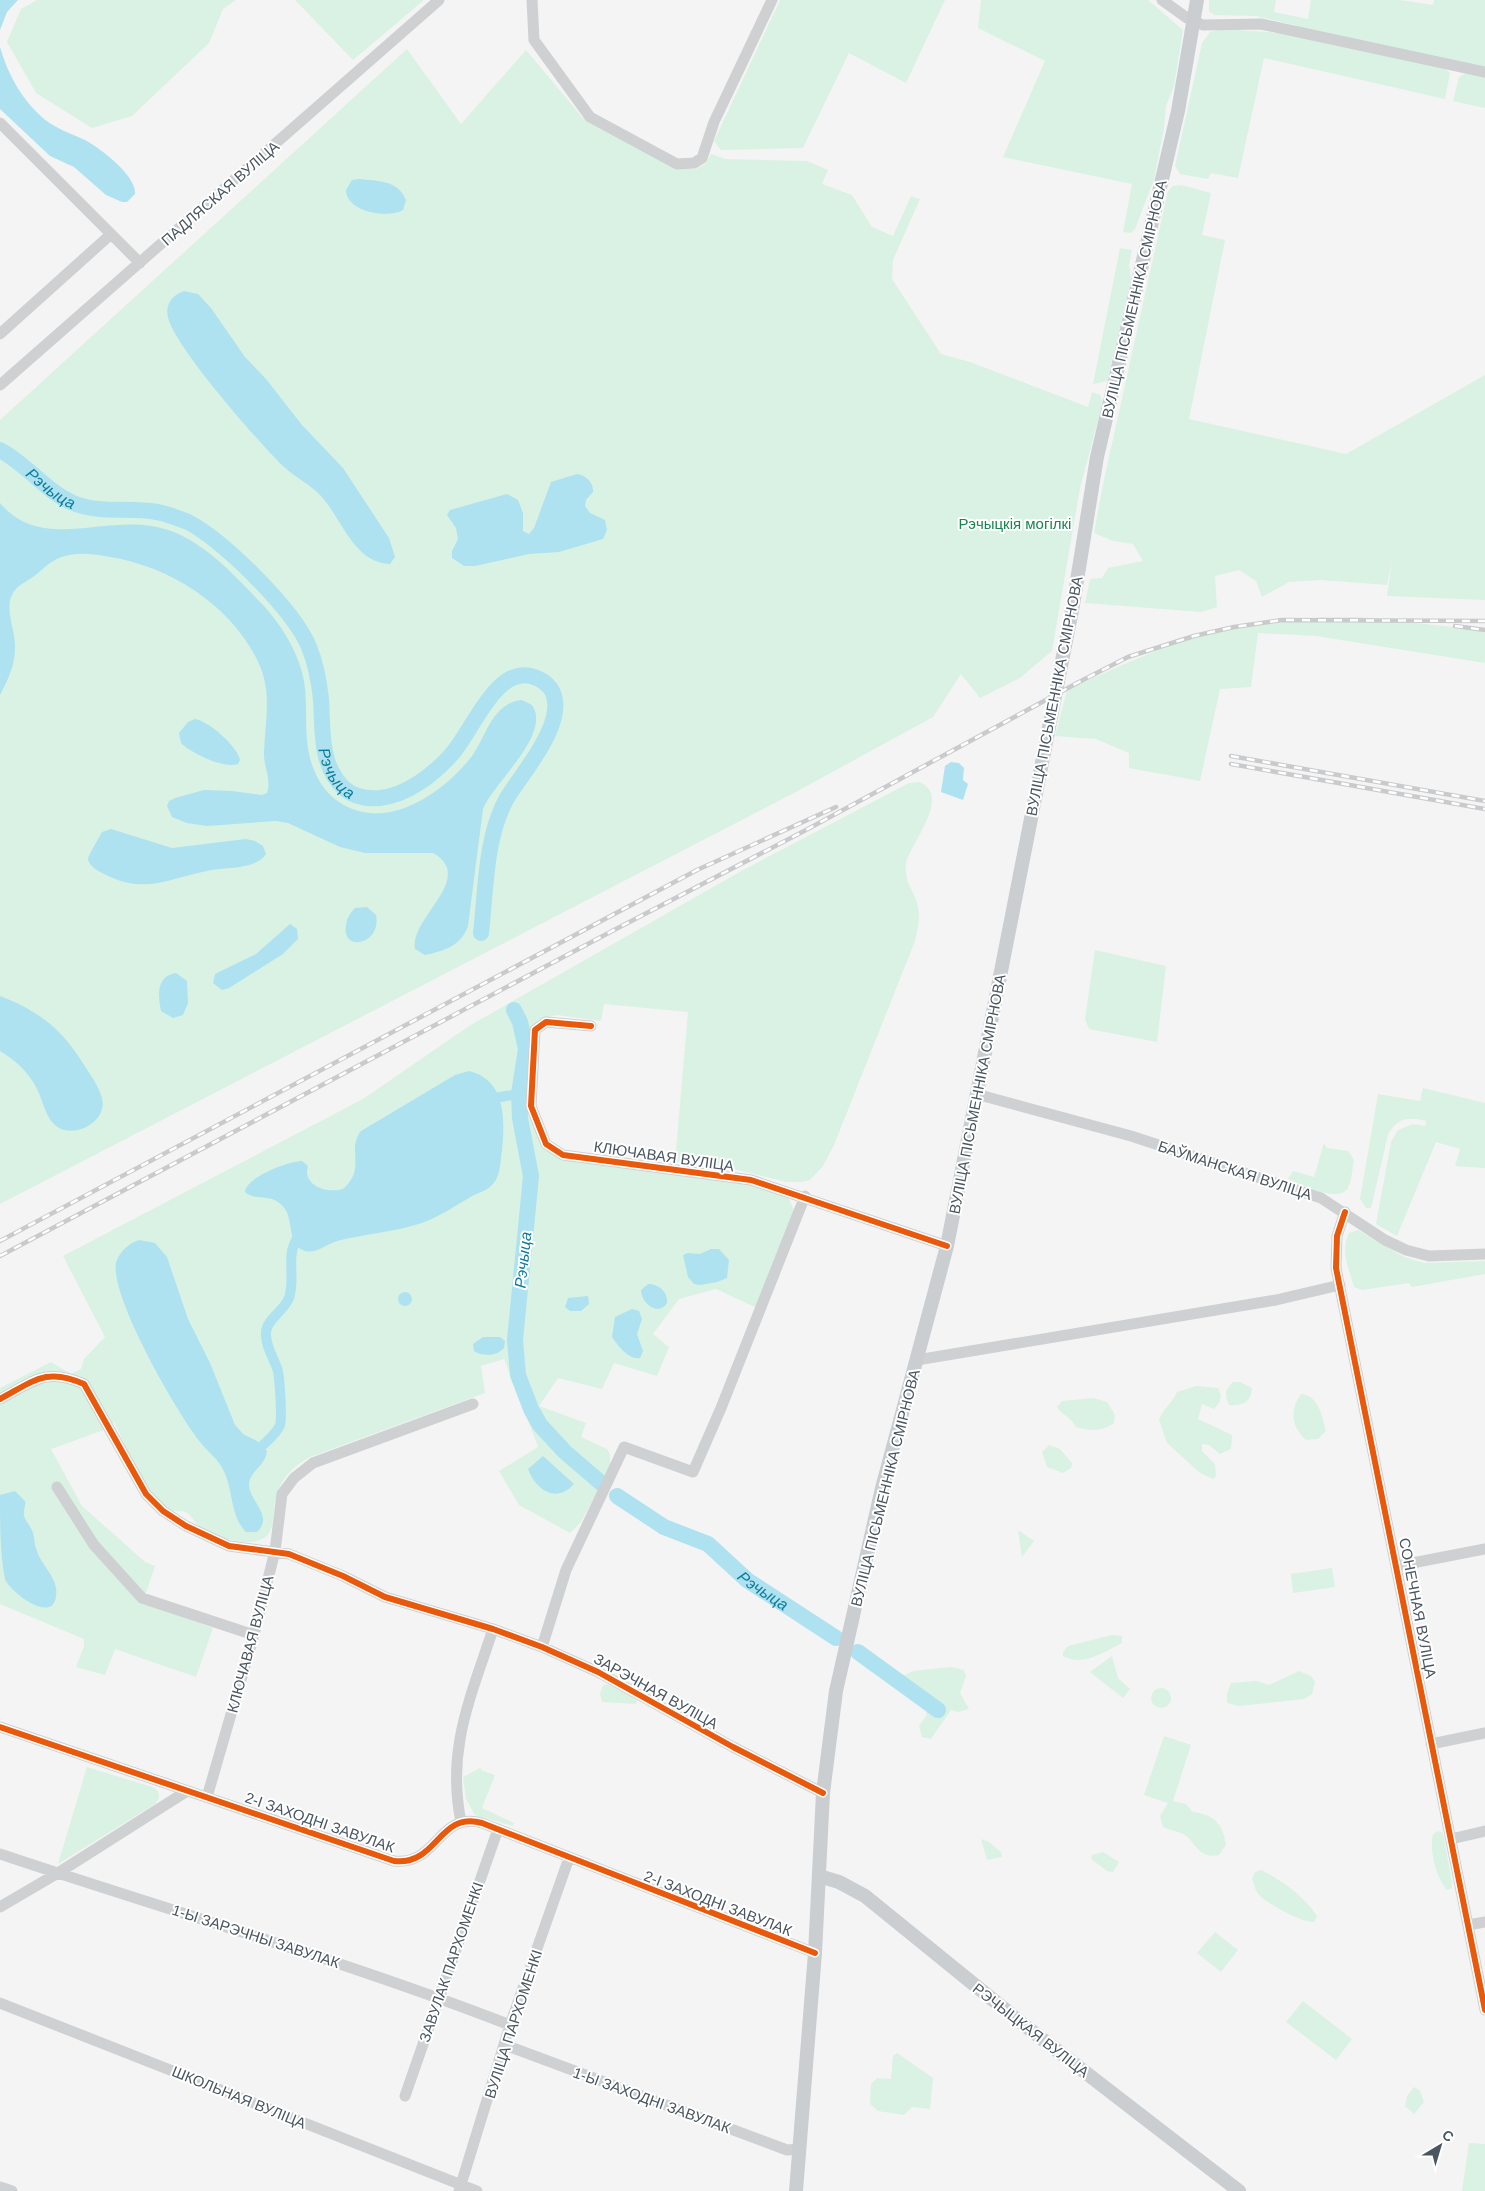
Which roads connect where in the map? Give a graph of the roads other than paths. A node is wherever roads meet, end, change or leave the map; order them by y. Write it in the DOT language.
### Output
graph roads {
  1 [pos="439,0"];
  2 [pos="532,0"];
  3 [pos="772,0"];
  4 [pos="1162,0"];
  5 [pos="1197,0"];
  6 [pos="1195,22"];
  7 [pos="1485,72"];
  8 [pos="0,124"];
  9 [pos="110,235"];
  10 [pos="140,263"];
  11 [pos="0,334"];
  12 [pos="0,385"];
  13 [pos="591,1026"];
  14 [pos="976,1094"];
  15 [pos="804,1196"];
  16 [pos="1345,1212"];
  17 [pos="947,1246"];
  18 [pos="1485,1254"];
  19 [pos="1340,1285"];
  20 [pos="918,1360"];
  21 [pos="0,1398"];
  22 [pos="473,1404"];
  23 [pos="57,1486"];
  24 [pos="1485,1549"];
  25 [pos="275,1551"];
  26 [pos="1397,1566"];
  27 [pos="493,1629"];
  28 [pos="254,1635"];
  29 [pos="542,1647"];
  30 [pos="0,1727"];
  31 [pos="1485,1733"];
  32 [pos="1431,1744"];
  33 [pos="188,1791"];
  34 [pos="823,1793"];
  35 [pos="207,1797"];
  36 [pos="461,1822"];
  37 [pos="498,1829"];
  38 [pos="1485,1831"];
  39 [pos="1451,1839"];
  40 [pos="0,1854"];
  41 [pos="569,1858"];
  42 [pos="58,1873"];
  43 [pos="819,1876"];
  44 [pos="0,1907"];
  45 [pos="1485,1922"];
  46 [pos="1468,1925"];
  47 [pos="814,1953"];
  48 [pos="438,1997"];
  49 [pos="0,2003"];
  50 [pos="1485,2010"];
  51 [pos="510,2025"];
  52 [pos="505,2045"];
  53 [pos="405,2096"];
  54 [pos="800,2149"];
  55 [pos="0,2186"];
  56 [pos="460,2188"];
  57 [pos="12,2191"];
  58 [pos="477,2191"];
  59 [pos="796,2191"];
  60 [pos="1239,2191"];
  1 -- 10 [label="street, ПАДЛЯСКАЯ ВУЛІЦА"];
  2 -- 3 [label="street"];
  4 -- 6 [label="street"];
  5 -- 6 [label="main road, ВУЛІЦА ПІСЬМЕННІКА СМІРНОВА"];
  6 -- 7 [label="street"];
  6 -- 14 [label="main road, ВУЛІЦА ПІСЬМЕННІКА СМІРНОВА"];
  8 -- 9 [label="street"];
  9 -- 10 [label="street"];
  9 -- 11 [label="street"];
  10 -- 12 [label="street, ПАДЛЯСКАЯ ВУЛІЦА"];
  13 -- 15 [label="street, КЛЮЧАВАЯ ВУЛІЦА"];
  14 -- 16 [label="street, БАЎМАНСКАЯ ВУЛІЦА"];
  14 -- 17 [label="main road, ВУЛІЦА ПІСЬМЕННІКА СМІРНОВА"];
  15 -- 17 [label="street, КЛЮЧАВАЯ ВУЛІЦА"];
  15 -- 29 [label="street"];
  16 -- 18 [label="street, БАЎМАНСКАЯ ВУЛІЦА"];
  16 -- 19 [label="street, СОНЕЧНАЯ ВУЛІЦА"];
  17 -- 20 [label="main road, ВУЛІЦА ПІСЬМЕННІКА СМІРНОВА"];
  19 -- 20 [label="street"];
  19 -- 26 [label="street, СОНЕЧНАЯ ВУЛІЦА"];
  20 -- 34 [label="main road, ВУЛІЦА ПІСЬМЕННІКА СМІРНОВА"];
  21 -- 25 [label="street, ЗАРЭЧНАЯ ВУЛІЦА"];
  22 -- 25 [label="street, КЛЮЧАВАЯ ВУЛІЦА"];
  23 -- 28 [label="street"];
  24 -- 26 [label="street"];
  25 -- 27 [label="street, ЗАРЭЧНАЯ ВУЛІЦА"];
  25 -- 28 [label="street, КЛЮЧАВАЯ ВУЛІЦА"];
  26 -- 32 [label="street, СОНЕЧНАЯ ВУЛІЦА"];
  27 -- 29 [label="street, ЗАРЭЧНАЯ ВУЛІЦА"];
  27 -- 36 [label="street"];
  28 -- 35 [label="street, КЛЮЧАВАЯ ВУЛІЦА"];
  29 -- 34 [label="street, ЗАРЭЧНАЯ ВУЛІЦА"];
  30 -- 33 [label="street, 2-І ЗАХОДНІ ЗАВУЛАК"];
  31 -- 32 [label="street"];
  32 -- 39 [label="street, СОНЕЧНАЯ ВУЛІЦА"];
  33 -- 35 [label="street, 2-І ЗАХОДНІ ЗАВУЛАК"];
  33 -- 42 [label="street"];
  34 -- 43 [label="main road, ВУЛІЦА ПІСЬМЕННІКА СМІРНОВА"];
  35 -- 36 [label="street, 2-І ЗАХОДНІ ЗАВУЛАК"];
  36 -- 37 [label="street, 2-І ЗАХОДНІ ЗАВУЛАК"];
  37 -- 41 [label="street, 2-І ЗАХОДНІ ЗАВУЛАК"];
  37 -- 48 [label="street, ЗАВУЛАК ПАРХОМЕНКІ"];
  38 -- 39 [label="street"];
  39 -- 46 [label="street, СОНЕЧНАЯ ВУЛІЦА"];
  40 -- 42 [label="street, 1-Ы ЗАРЭЧНЫ ЗАВУЛАК"];
  41 -- 47 [label="street, 2-І ЗАХОДНІ ЗАВУЛАК"];
  41 -- 51 [label="street, ВУЛІЦА ПАРХОМЕНКІ"];
  42 -- 44 [label="street"];
  42 -- 48 [label="street, 1-Ы ЗАРЭЧНЫ ЗАВУЛАК"];
  43 -- 47 [label="main road, ВУЛІЦА ПІСЬМЕННІКА СМІРНОВА"];
  43 -- 60 [label="main road, РЭЧЫЦКАЯ ВУЛІЦА"];
  45 -- 46 [label="street"];
  46 -- 50 [label="street, СОНЕЧНАЯ ВУЛІЦА"];
  47 -- 54 [label="main road, ВУЛІЦА ПІСЬМЕННІКА СМІРНОВА"];
  48 -- 51 [label="street, 1-Ы ЗАРЭЧНЫ ЗАВУЛАК"];
  48 -- 53 [label="street, ЗАВУЛАК ПАРХОМЕНКІ"];
  49 -- 56 [label="street, ШКОЛЬНАЯ ВУЛІЦА"];
  51 -- 52 [label="street, ВУЛІЦА ПАРХОМЕНКІ"];
  52 -- 54 [label="street, 1-Ы ЗАХОДНІ ЗАВУЛАК"];
  52 -- 56 [label="street, ВУЛІЦА ПАРХОМЕНКІ"];
  54 -- 59 [label="main road, ВУЛІЦА ПІСЬМЕННІКА СМІРНОВА"];
  55 -- 57 [label="street"];
  56 -- 58 [label="street, ШКОЛЬНАЯ ВУЛІЦА"];
}
